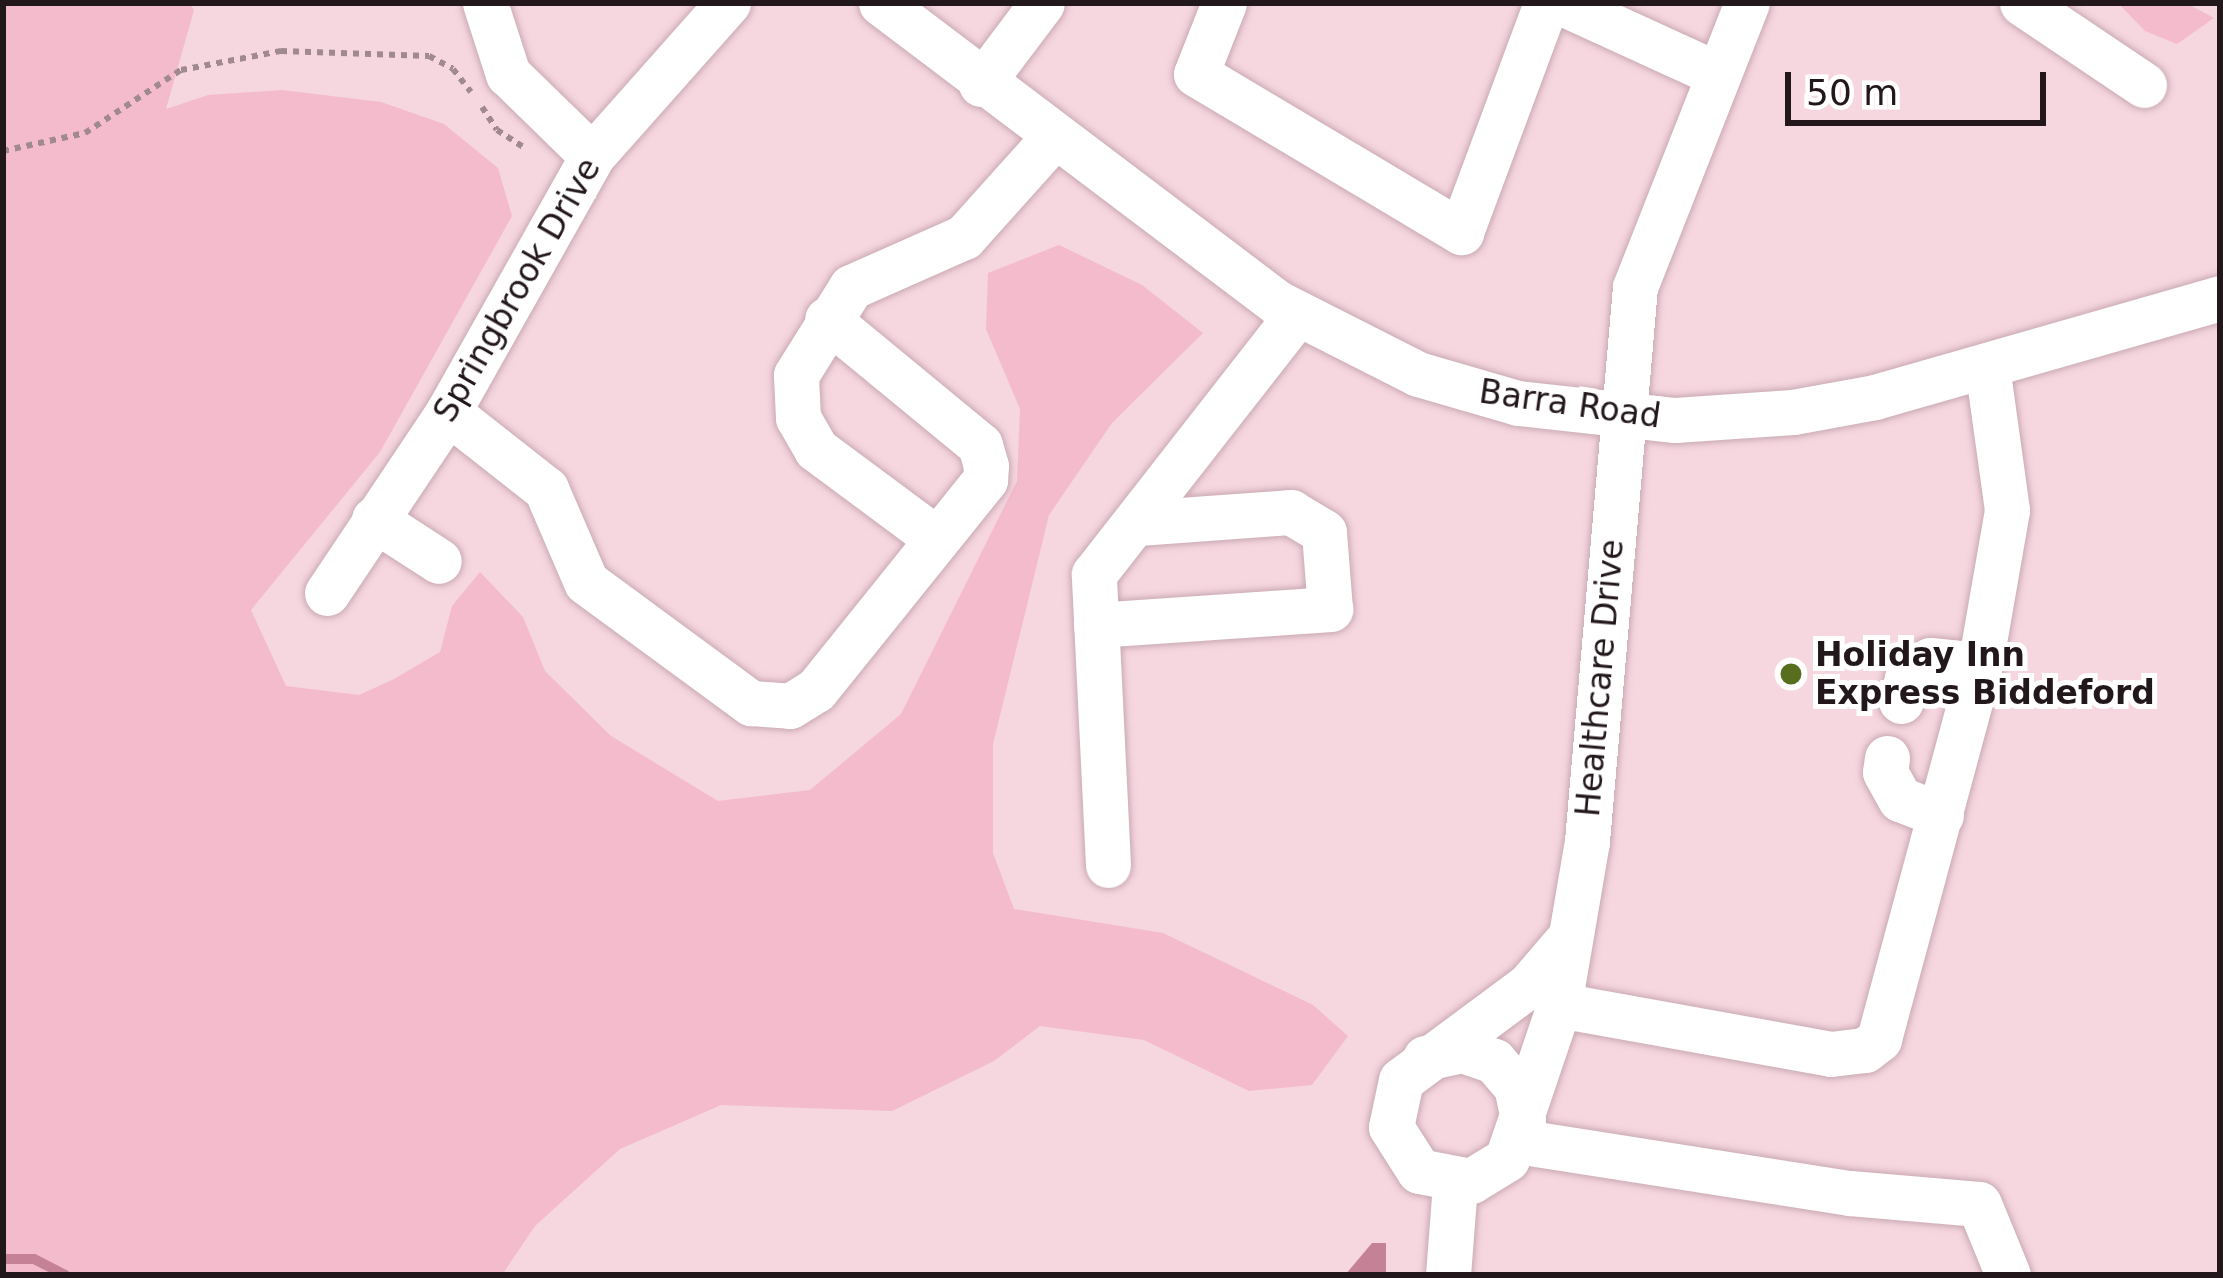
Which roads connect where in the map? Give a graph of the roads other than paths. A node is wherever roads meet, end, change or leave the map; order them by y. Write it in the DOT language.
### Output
graph roads {
  1 [pos="485,3"];
  2 [pos="728,3"];
  3 [pos="881,3"];
  4 [pos="1042,3"];
  5 [pos="1224,3"];
  6 [pos="1546,3"];
  7 [pos="1562,3"];
  8 [pos="1747,3"];
  9 [pos="2022,3"];
  10 [pos="1717,74"];
  11 [pos="981,84"];
  12 [pos="2144,85"];
  13 [pos="1052,139"];
  14 [pos="592,156"];
  15 [pos="2220,298"];
  16 [pos="1296,315"];
  17 [pos="827,319"];
  18 [pos="1987,366"];
  19 [pos="448,412"];
  20 [pos="1621,418"];
  21 [pos="374,519"];
  22 [pos="1136,523"];
  23 [pos="937,539"];
  24 [pos="440,561"];
  25 [pos="327,593"];
  26 [pos="1096,625"];
  27 [pos="1980,665"];
  28 [pos="1901,700"];
  29 [pos="1887,758"];
  30 [pos="1941,814"];
  31 [pos="1108,865"];
  32 [pos="1570,937"];
  33 [pos="1559,1005"];
  34 [pos="1415,1064"];
  35 [pos="1516,1140"];
  36 [pos="1455,1183"];
  37 [pos="1448,1275"];
  38 [pos="2008,1275"];
  1 -- 14 [label="street"];
  2 -- 14 [label="street, Springbrook Drive"];
  3 -- 11 [label="street, Barra Road"];
  4 -- 11 [label="street"];
  5 -- 6 [label="street"];
  7 -- 10 [label="street"];
  8 -- 10 [label="street, Healthcare Drive"];
  9 -- 12 [label="street"];
  10 -- 20 [label="street, Healthcare Drive"];
  11 -- 13 [label="street, Barra Road"];
  13 -- 16 [label="street, Barra Road"];
  13 -- 17 [label="street"];
  14 -- 19 [label="street, Springbrook Drive"];
  15 -- 18 [label="street, Barra Road"];
  16 -- 20 [label="street, Barra Road"];
  16 -- 22 [label="street"];
  17 -- 23 [label="street"];
  17 -- 23 [label="street"];
  18 -- 20 [label="street, Barra Road"];
  18 -- 27 [label="street"];
  19 -- 21 [label="street, Springbrook Drive"];
  19 -- 23 [label="street"];
  20 -- 32 [label="street, Healthcare Drive"];
  21 -- 24 [label="street"];
  21 -- 25 [label="street, Springbrook Drive"];
  22 -- 26 [label="street"];
  22 -- 26 [label="street"];
  26 -- 31 [label="street"];
  27 -- 28 [label="street"];
  27 -- 30 [label="street"];
  29 -- 30 [label="street"];
  30 -- 33 [label="street"];
  32 -- 33 [label="street, Healthcare Drive"];
  32 -- 34 [label="street"];
  33 -- 35 [label="street, Healthcare Drive"];
  34 -- 35 [label="street"];
  34 -- 36 [label="street"];
  35 -- 36 [label="street"];
  35 -- 38 [label="street"];
  36 -- 37 [label="street"];
}
